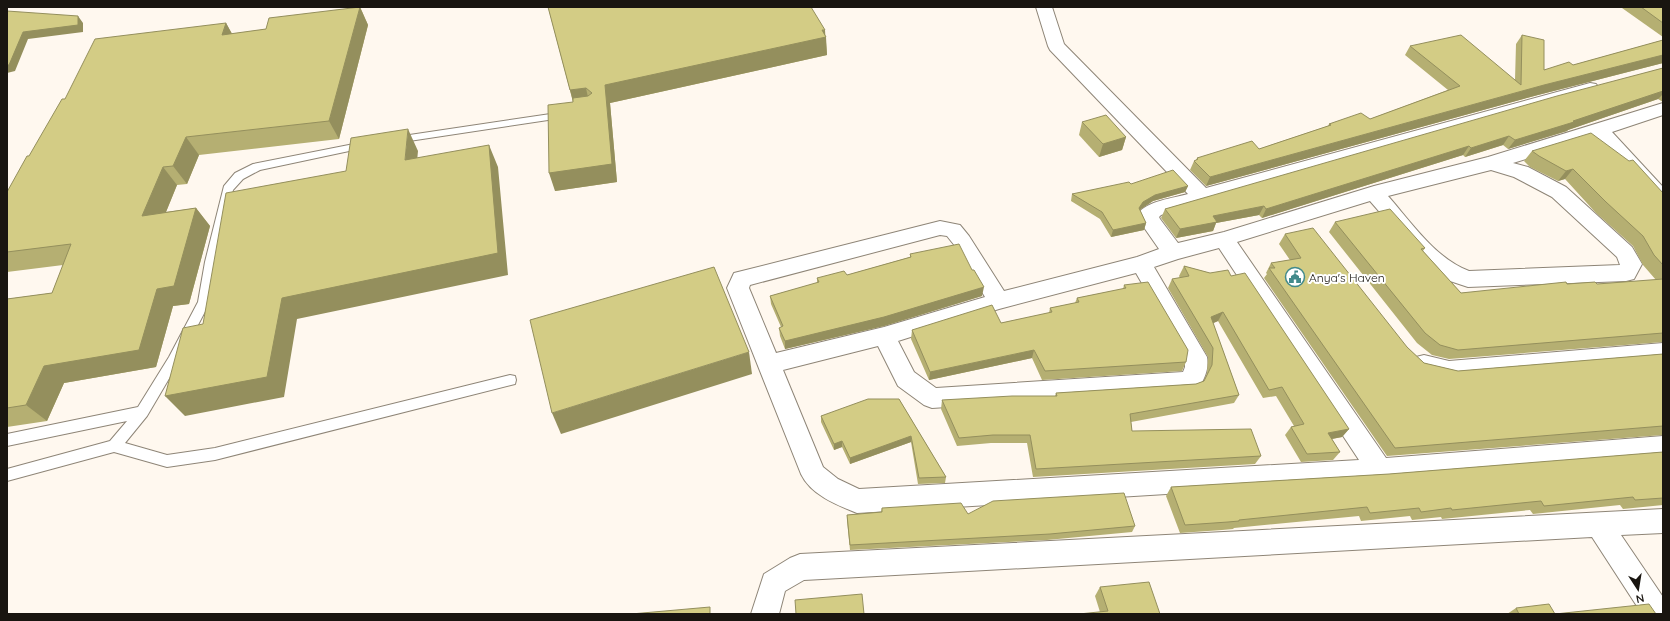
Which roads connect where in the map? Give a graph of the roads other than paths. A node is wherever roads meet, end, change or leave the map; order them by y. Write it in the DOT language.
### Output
graph roads {
  1 [pos="1044,7"];
  2 [pos="1604,84"];
  3 [pos="1663,109"];
  4 [pos="574,113"];
  5 [pos="1600,130"];
  6 [pos="387,142"];
  7 [pos="372,144"];
  8 [pos="1491,163"];
  9 [pos="1374,193"];
  10 [pos="1202,196"];
  11 [pos="1663,200"];
  12 [pos="1303,216"];
  13 [pos="1317,234"];
  14 [pos="1224,239"];
  15 [pos="1173,252"];
  16 [pos="1141,264"];
  17 [pos="999,301"];
  18 [pos="884,336"];
  19 [pos="1408,350"];
  20 [pos="1663,352"];
  21 [pos="769,364"];
  22 [pos="510,380"];
  23 [pos="142,412"];
  24 [pos="7,440"];
  25 [pos="114,446"];
  26 [pos="1663,447"];
  27 [pos="1380,470"];
  28 [pos="7,475"];
  29 [pos="1663,521"];
  30 [pos="1599,525"];
  31 [pos="764,614"];
  32 [pos="1658,614"];
  1 -- 10 [label="street"];
  2 -- 10 [label="street"];
  3 -- 5 [label="street"];
  4 -- 6 [label="lane"];
  5 -- 8 [label="street"];
  5 -- 11 [label="street"];
  7 -- 23 [label="lane"];
  8 -- 9 [label="street"];
  8 -- 9 [label="street"];
  9 -- 12 [label="street"];
  10 -- 15 [label="street"];
  12 -- 13 [label="street"];
  12 -- 14 [label="street"];
  14 -- 15 [label="street"];
  14 -- 27 [label="street"];
  15 -- 16 [label="street"];
  16 -- 17 [label="street"];
  16 -- 18 [label="street"];
  17 -- 18 [label="street"];
  17 -- 21 [label="street"];
  18 -- 21 [label="street"];
  19 -- 20 [label="street"];
  21 -- 27 [label="street"];
  22 -- 25 [label="lane"];
  23 -- 24 [label="lane"];
  23 -- 25 [label="lane"];
  25 -- 28 [label="lane"];
  26 -- 27 [label="street"];
  29 -- 30 [label="street"];
  30 -- 31 [label="street"];
  30 -- 32 [label="street"];
}
